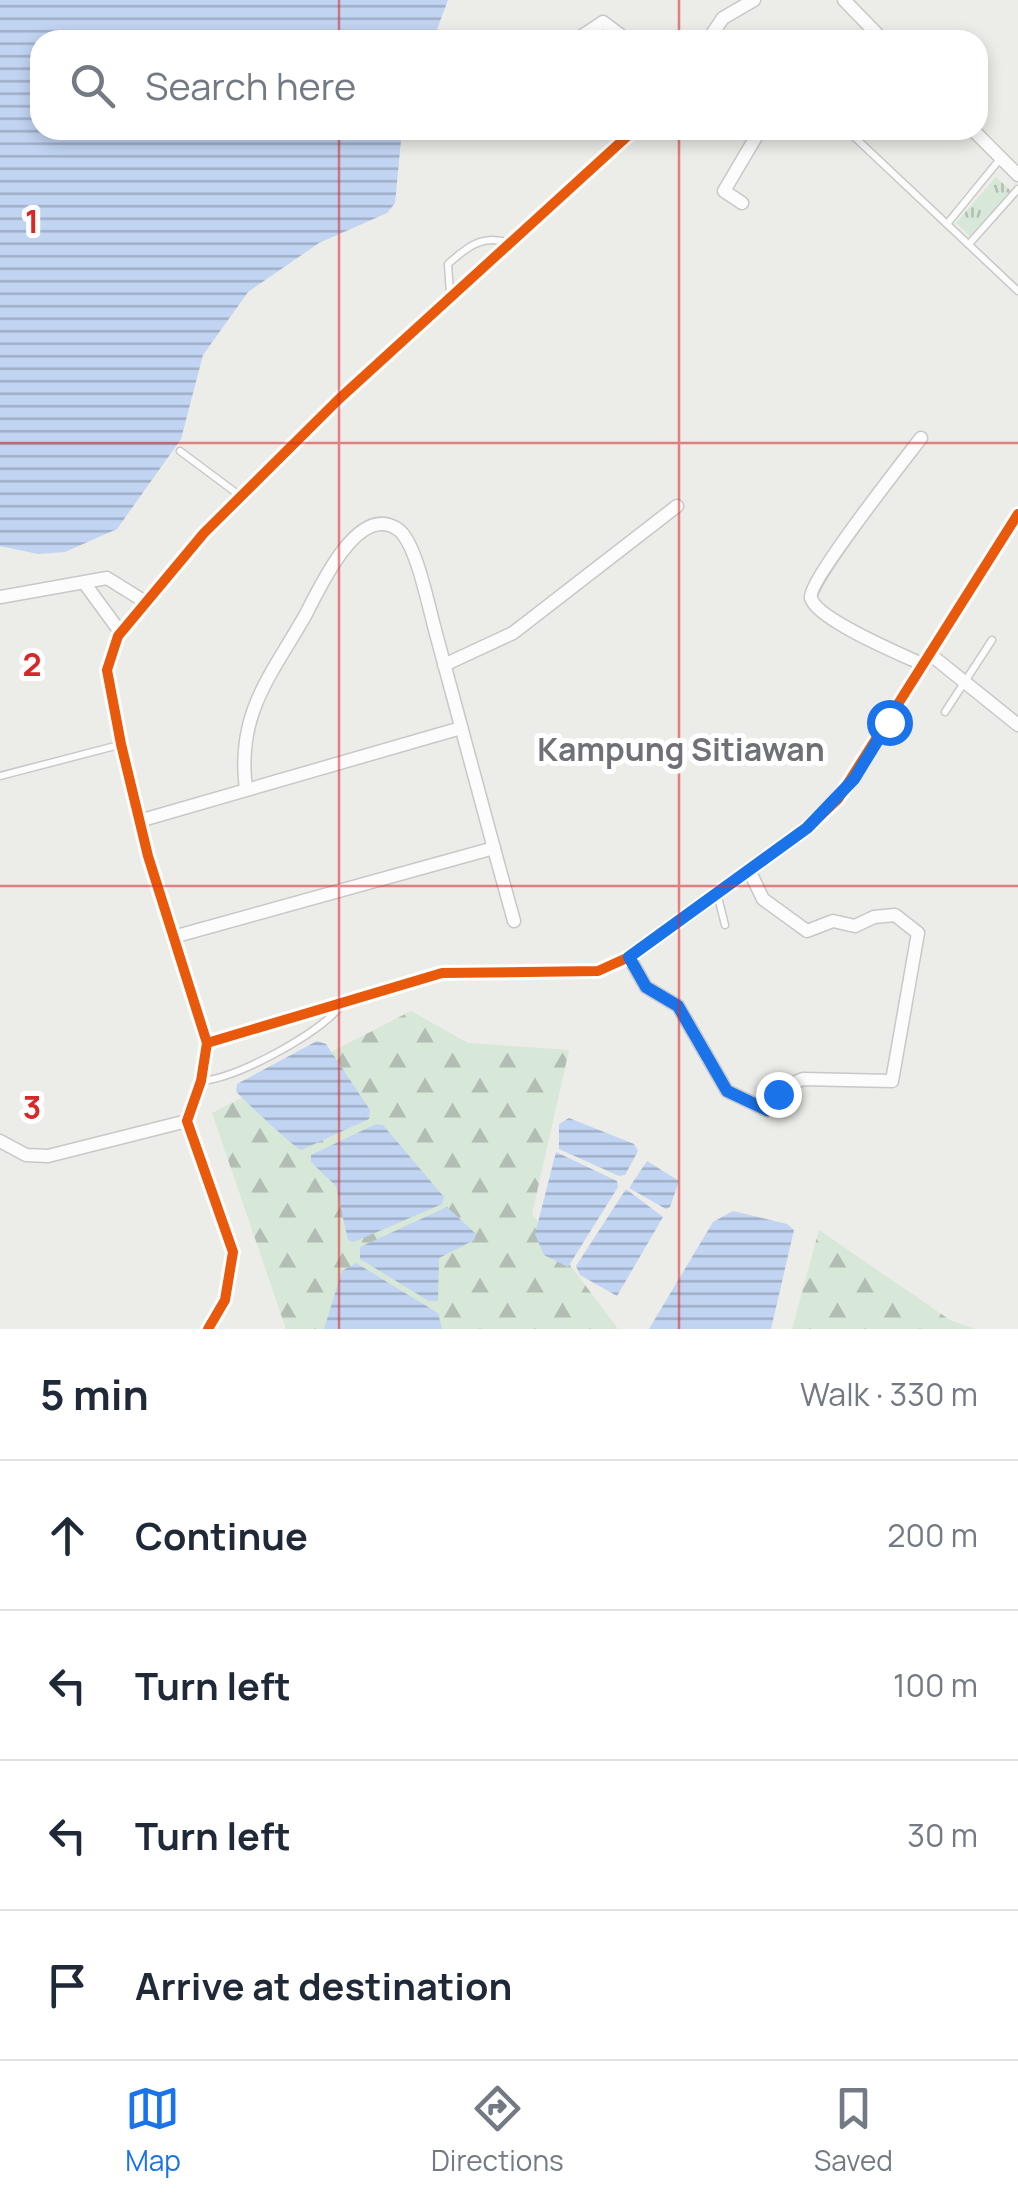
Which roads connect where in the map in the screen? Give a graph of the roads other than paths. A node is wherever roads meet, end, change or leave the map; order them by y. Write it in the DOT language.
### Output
graph roads {
  1 [pos="754,0"];
  2 [pos="844,0"];
  3 [pos="592,30"];
  4 [pos="614,30"];
  5 [pos="716,30"];
  6 [pos="873,30"];
  7 [pos="623,140"];
  8 [pos="754,140"];
  9 [pos="858,140"];
  10 [pos="983,140"];
  11 [pos="1001,158"];
  12 [pos="1018,175"];
  13 [pos="1018,188"];
  14 [pos="742,203"];
  15 [pos="947,224"];
  16 [pos="512,243"];
  17 [pos="969,244"];
  18 [pos="1018,290"];
  19 [pos="451,300"];
  20 [pos="921,438"];
  21 [pos="180,451"];
  22 [pos="241,496"];
  23 [pos="676,506"];
  24 [pos="1018,514"];
  25 [pos="85,584"];
  26 [pos="0,597"];
  27 [pos="146,604"];
  28 [pos="121,633"];
  29 [pos="992,640"];
  30 [pos="928,660"];
  31 [pos="444,665"];
  32 [pos="964,682"];
  33 [pos="945,712"];
  34 [pos="1018,726"];
  35 [pos="461,728"];
  36 [pos="121,744"];
  37 [pos="0,776"];
  38 [pos="246,789"];
  39 [pos="140,821"];
  40 [pos="494,848"];
  41 [pos="749,870"];
  42 [pos="717,893"];
  43 [pos="514,921"];
  44 [pos="724,925"];
  45 [pos="174,937"];
  46 [pos="629,957"];
  47 [pos="344,1002"];
  48 [pos="208,1043"];
  49 [pos="201,1080"];
  50 [pos="187,1121"];
  51 [pos="0,1140"];
  52 [pos="208,1329"];
  1 -- 5 [label="street"];
  2 -- 6 [label="street"];
  3 -- 4 [label="street"];
  7 -- 16 [label="street"];
  8 -- 14 [label="street"];
  9 -- 15 [label="lane"];
  10 -- 11 [label="street"];
  11 -- 12 [label="street"];
  11 -- 15 [label="lane"];
  13 -- 17 [label="lane"];
  15 -- 17 [label="lane"];
  16 -- 19 [label="street"];
  16 -- 19 [label="lane"];
  17 -- 18 [label="lane"];
  19 -- 22 [label="street"];
  20 -- 30 [label="street"];
  21 -- 22 [label="lane"];
  22 -- 27 [label="street"];
  23 -- 31 [label="street"];
  24 -- 30 [label="street"];
  25 -- 26 [label="street"];
  25 -- 27 [label="street"];
  25 -- 28 [label="street"];
  27 -- 28 [label="street"];
  28 -- 36 [label="street"];
  29 -- 32 [label="lane"];
  30 -- 32 [label="street"];
  30 -- 41 [label="street"];
  31 -- 35 [label="street"];
  31 -- 38 [label="street"];
  32 -- 33 [label="lane"];
  32 -- 34 [label="street"];
  35 -- 38 [label="street"];
  35 -- 40 [label="street"];
  36 -- 37 [label="lane"];
  36 -- 39 [label="street"];
  38 -- 39 [label="street"];
  39 -- 45 [label="street"];
  40 -- 43 [label="street"];
  40 -- 45 [label="street"];
  41 -- 42 [label="street"];
  41 -- 46 [label="street"];
  42 -- 44 [label="lane"];
  42 -- 46 [label="street"];
  45 -- 48 [label="street"];
  46 -- 47 [label="street"];
  47 -- 48 [label="street"];
  47 -- 49 [label="lane"];
  48 -- 49 [label="street"];
  49 -- 50 [label="street"];
  50 -- 51 [label="street"];
  50 -- 52 [label="street"];
}
